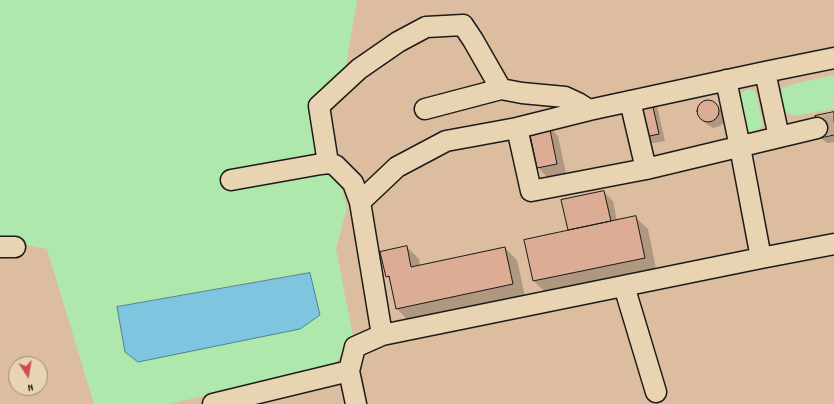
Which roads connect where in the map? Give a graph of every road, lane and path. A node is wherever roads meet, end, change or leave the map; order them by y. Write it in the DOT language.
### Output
graph roads {
  1 [pos="834,58"];
  2 [pos="765,72"];
  3 [pos="726,80"];
  4 [pos="501,89"];
  5 [pos="630,101"];
  6 [pos="425,109"];
  7 [pos="589,110"];
  8 [pos="517,128"];
  9 [pos="817,128"];
  10 [pos="779,137"];
  11 [pos="740,147"];
  12 [pos="328,163"];
  13 [pos="646,169"];
  14 [pos="231,180"];
  15 [pos="360,202"];
  16 [pos="834,244"];
  17 [pos="761,258"];
  18 [pos="624,286"];
  19 [pos="382,335"];
  20 [pos="349,371"];
  21 [pos="656,392"];
  22 [pos="213,404"];
  23 [pos="356,404"];
  1 -- 2 [label="lane"];
  2 -- 3 [label="lane"];
  2 -- 10 [label="lane"];
  3 -- 5 [label="lane"];
  3 -- 11 [label="lane"];
  4 -- 6 [label="lane"];
  4 -- 7 [label="lane"];
  4 -- 12 [label="lane"];
  5 -- 7 [label="lane"];
  5 -- 13 [label="lane"];
  7 -- 8 [label="lane"];
  8 -- 13 [label="lane"];
  8 -- 15 [label="lane"];
  9 -- 10 [label="lane"];
  10 -- 11 [label="lane"];
  11 -- 13 [label="lane"];
  11 -- 17 [label="lane"];
  12 -- 14 [label="lane"];
  12 -- 15 [label="lane"];
  15 -- 19 [label="lane"];
  16 -- 17 [label="lane"];
  17 -- 18 [label="lane"];
  18 -- 19 [label="lane"];
  18 -- 21 [label="lane"];
  19 -- 20 [label="lane"];
  20 -- 22 [label="lane"];
  20 -- 23 [label="lane"];
}
